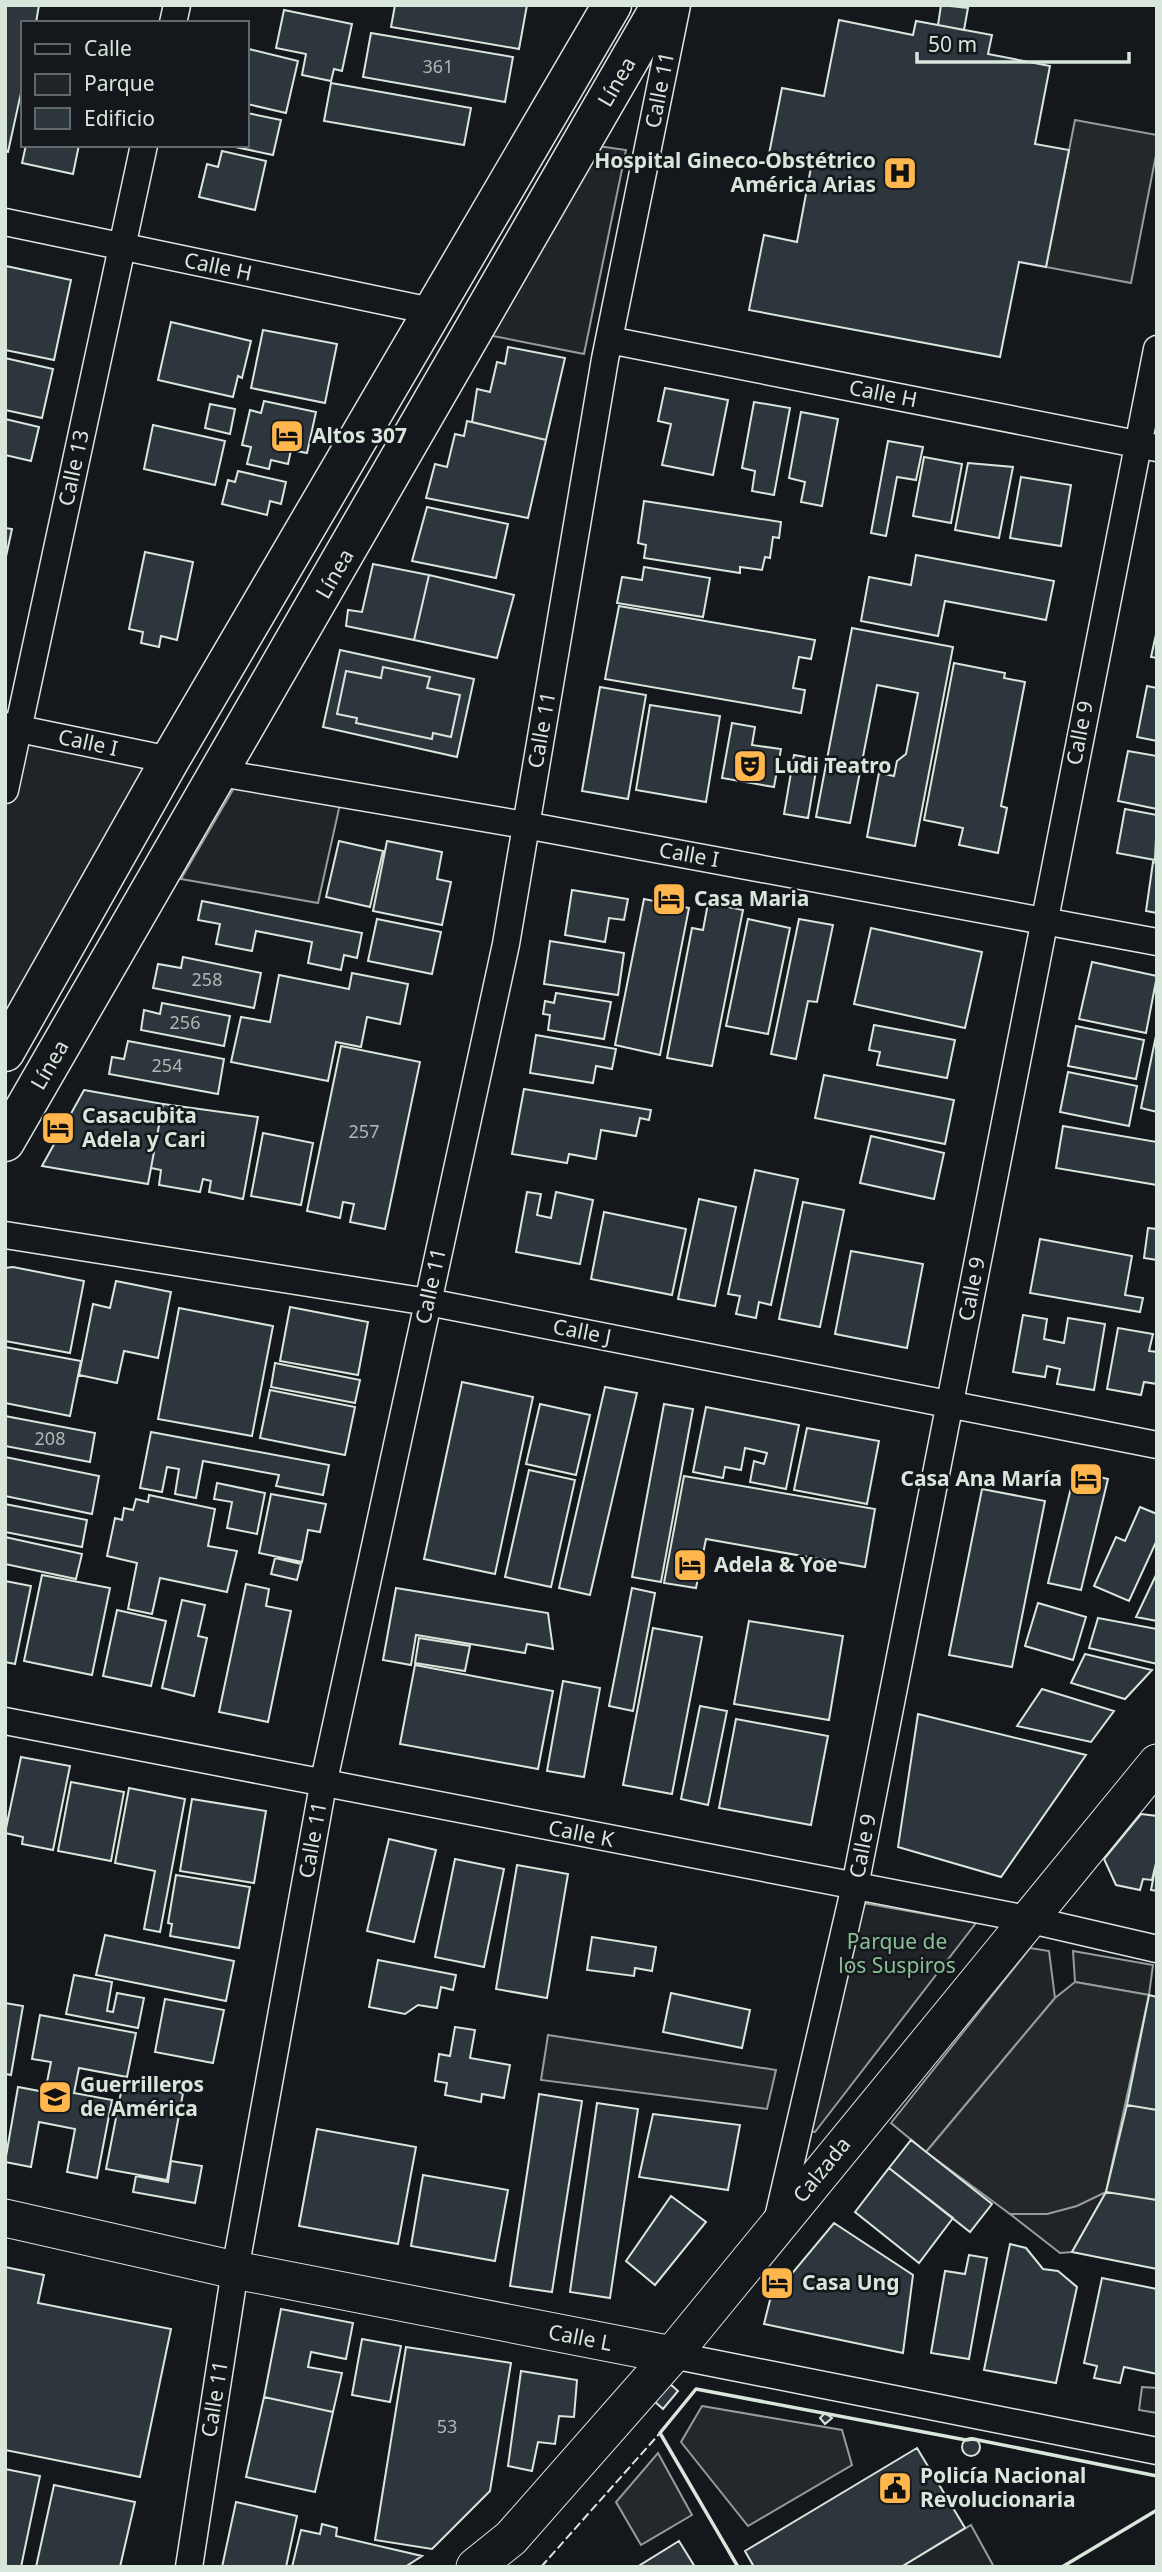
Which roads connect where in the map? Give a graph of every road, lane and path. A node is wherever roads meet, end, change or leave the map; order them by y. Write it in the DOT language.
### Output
graph roads {
  1 [pos="612,5"];
  2 [pos="661,5"];
  3 [pos="677,5"];
  4 [pos="144,147"];
  5 [pos="5,222"];
  6 [pos="120,246"];
  7 [pos="431,311"];
  8 [pos="609,340"];
  9 [pos="1157,349"];
  10 [pos="1147,446"];
  11 [pos="12,727"];
  12 [pos="170,760"];
  13 [pos="220,773"];
  14 [pos="5,790"];
  15 [pos="525,825"];
  16 [pos="1043,919"];
  17 [pos="1157,942"];
  18 [pos="5,1052"];
  19 [pos="5,1142"];
  20 [pos="5,1235"];
  21 [pos="428,1301"];
  22 [pos="950,1403"];
  23 [pos="1157,1445"];
  24 [pos="5,1721"];
  25 [pos="1157,1763"];
  26 [pos="323,1785"];
  27 [pos="855,1886"];
  28 [pos="1027,1919"];
  29 [pos="1157,1950"];
  30 [pos="5,2218"];
  31 [pos="775,2227"];
  32 [pos="235,2270"];
  33 [pos="672,2355"];
  34 [pos="1157,2451"];
  35 [pos="189,2567"];
  36 [pos="475,2567"];
  1 -- 7 [label="main road, Línea"];
  2 -- 13 [label="main road, Línea"];
  3 -- 8 [label="street, Calle 11"];
  4 -- 6 [label="street, Calle 13"];
  5 -- 6 [label="street, Calle H"];
  6 -- 7 [label="street, Calle H"];
  6 -- 11 [label="street, Calle 13"];
  7 -- 12 [label="main road, Línea"];
  8 -- 10 [label="street, Calle H"];
  8 -- 15 [label="street, Calle 11"];
  9 -- 10 [label="street, Calle 9"];
  10 -- 16 [label="street, Calle 9"];
  11 -- 12 [label="street, Calle I"];
  11 -- 14 [label="street, Calle 13"];
  12 -- 18 [label="main road, Línea"];
  13 -- 15 [label="street, Calle I"];
  13 -- 19 [label="main road, Línea"];
  15 -- 16 [label="street, Calle I"];
  15 -- 21 [label="street, Calle 11"];
  16 -- 17 [label="street, Calle I"];
  16 -- 22 [label="street, Calle 9"];
  20 -- 21 [label="street, Calle J"];
  21 -- 22 [label="street, Calle J"];
  21 -- 26 [label="street, Calle 11"];
  22 -- 23 [label="street, Calle J"];
  22 -- 27 [label="street, Calle 9"];
  24 -- 26 [label="street, Calle K"];
  25 -- 28 [label="main road, Calzada"];
  26 -- 27 [label="street, Calle K"];
  26 -- 32 [label="street, Calle 11"];
  27 -- 28 [label="street, Calle K"];
  27 -- 31 [label="street, Calle 9"];
  28 -- 29 [label="street, Calle K"];
  28 -- 31 [label="main road, Calzada"];
  30 -- 32 [label="main road, Calle L"];
  31 -- 33 [label="main road, Calzada"];
  32 -- 33 [label="main road, Calle L"];
  32 -- 35 [label="street, Calle 11"];
  33 -- 34 [label="street, Calle L"];
  33 -- 36 [label="main road, Calzada"];
}
